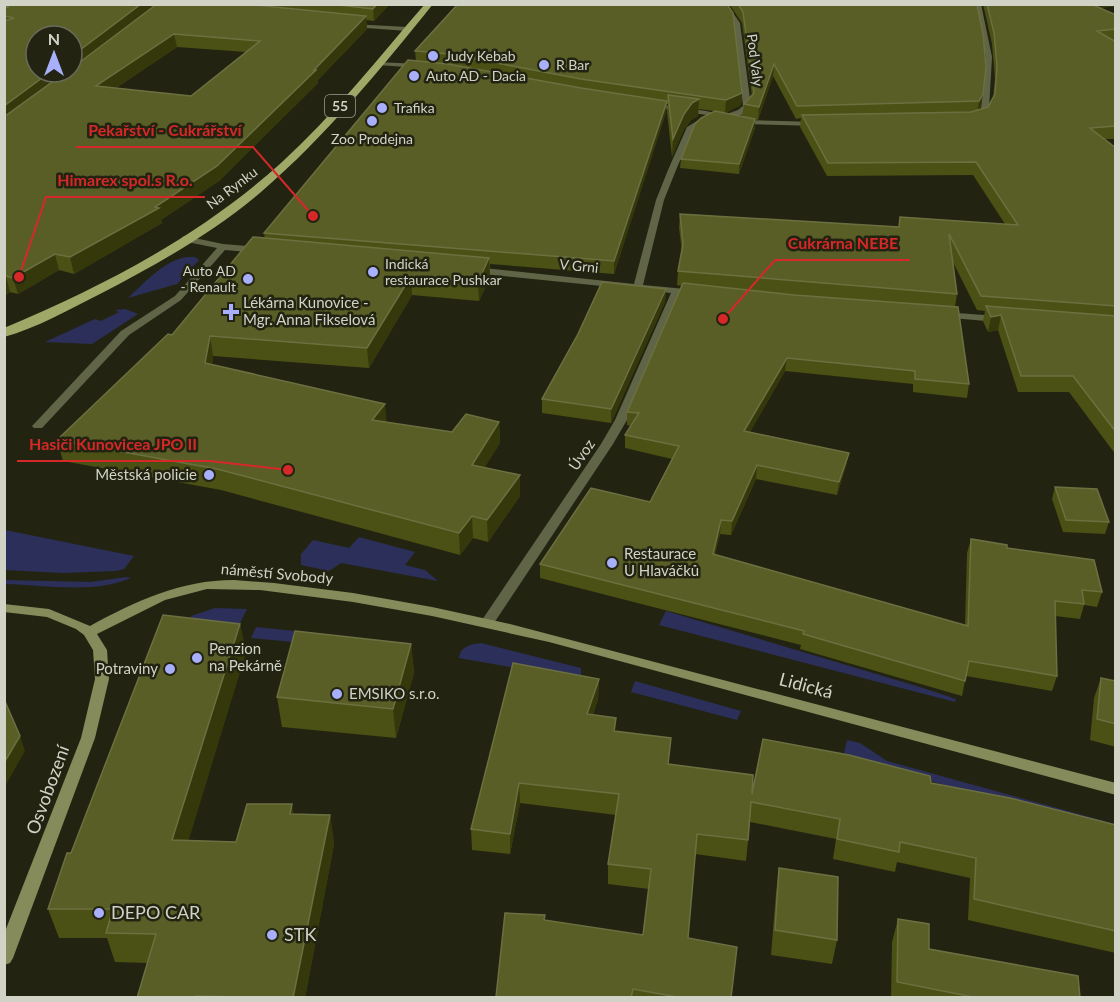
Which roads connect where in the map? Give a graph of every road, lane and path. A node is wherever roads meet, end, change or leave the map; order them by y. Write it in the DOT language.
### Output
graph roads {
  1 [pos="430,4"];
  2 [pos="724,4"];
  3 [pos="978,4"];
  4 [pos="341,24"];
  5 [pos="408,29"];
  6 [pos="378,63"];
  7 [pos="429,67"];
  8 [pos="640,103"];
  9 [pos="713,115"];
  10 [pos="723,118"];
  11 [pos="969,120"];
  12 [pos="830,124"];
  13 [pos="185,239"];
  14 [pos="223,248"];
  15 [pos="268,251"];
  16 [pos="466,269"];
  17 [pos="638,286"];
  18 [pos="677,291"];
  19 [pos="712,294"];
  20 [pos="929,314"];
  21 [pos="1007,320"];
  22 [pos="4,333"];
  23 [pos="38,426"];
  24 [pos="4,608"];
  25 [pos="487,623"];
  26 [pos="89,632"];
  27 [pos="1116,789"];
  28 [pos="4,958"];
  1 -- 5 [label="main road, Na Rynku / 55"];
  2 -- 10 [label="street, Pod Valy"];
  3 -- 11 [label="street"];
  4 -- 5 [label="street"];
  5 -- 6 [label="main road, Na Rynku / 55"];
  6 -- 7 [label="street"];
  6 -- 13 [label="main road, Na Rynku / 55"];
  8 -- 9 [label="street"];
  9 -- 10 [label="street"];
  9 -- 17 [label="street"];
  10 -- 12 [label="street"];
  13 -- 14 [label="street"];
  13 -- 22 [label="main road, Na Rynku / 55"];
  14 -- 15 [label="street"];
  14 -- 23 [label="street"];
  16 -- 17 [label="street, V Grni"];
  17 -- 18 [label="street, V Grni"];
  18 -- 19 [label="street, V Grni"];
  18 -- 25 [label="street, Úvoz"];
  20 -- 21 [label="street"];
  24 -- 26 [label="main road"];
  25 -- 26 [label="main road, náměstí Svobody"];
  25 -- 27 [label="main road, Lidická"];
  26 -- 28 [label="main road, Osvobození"];
}
